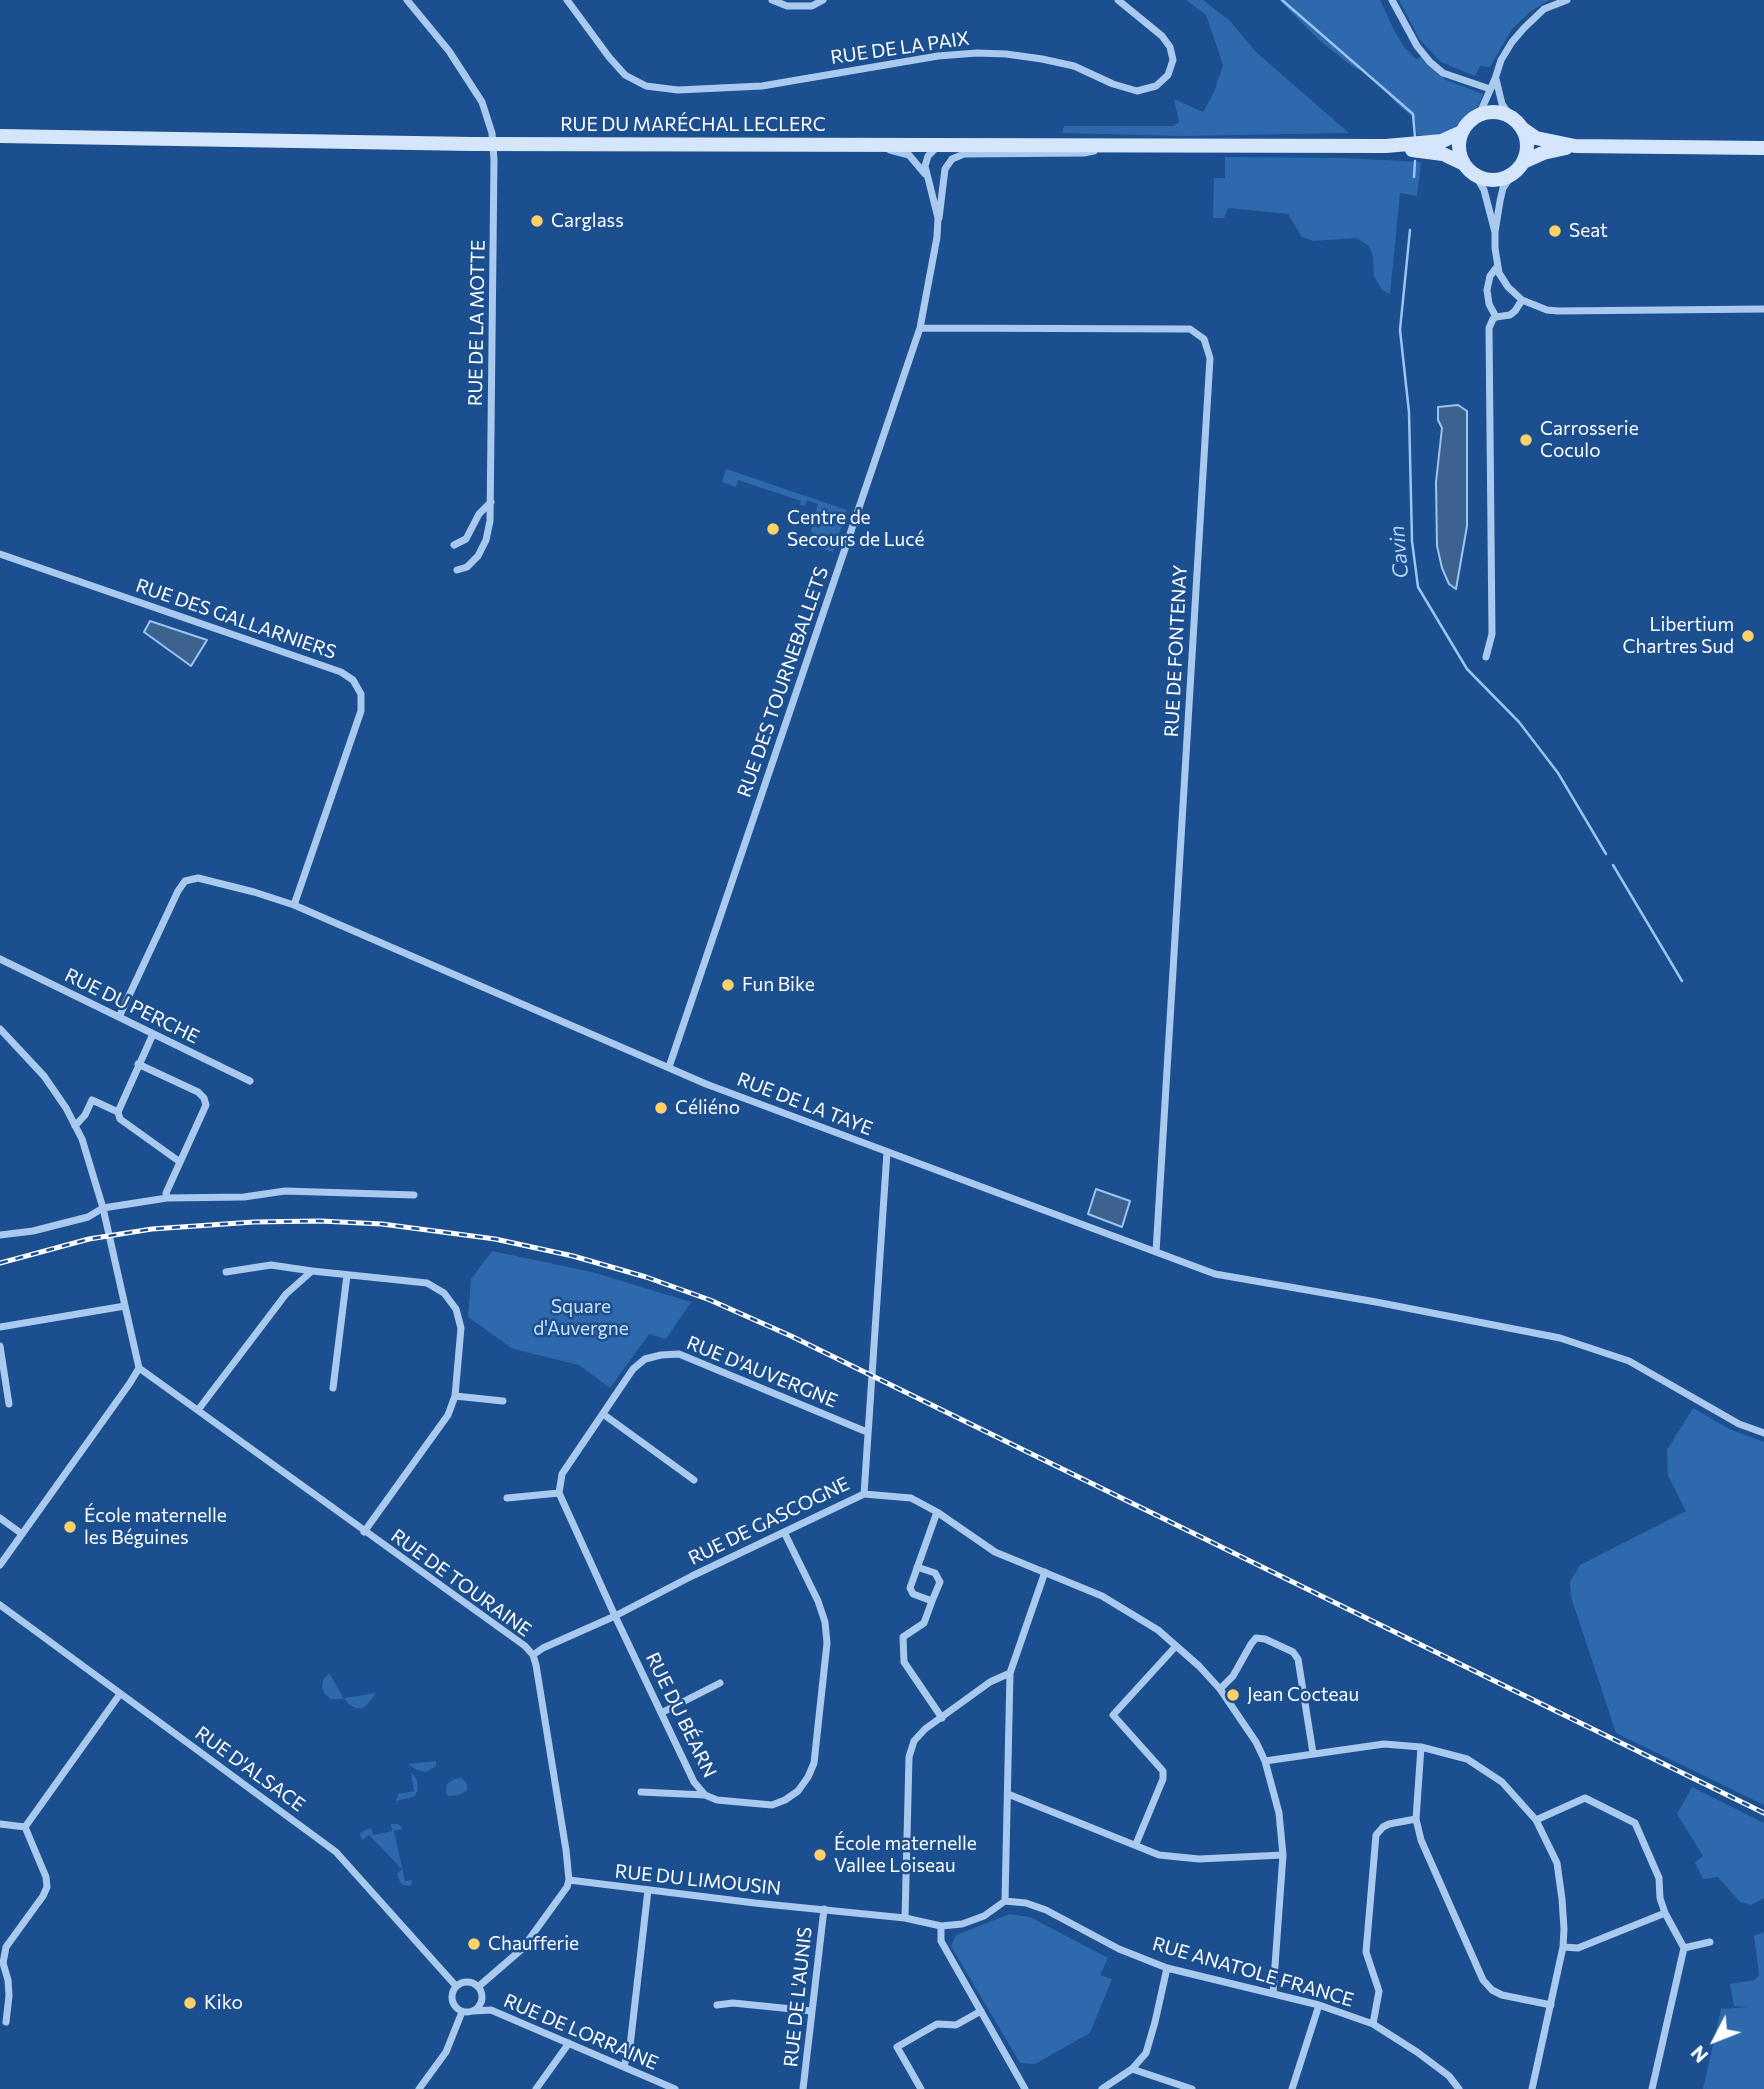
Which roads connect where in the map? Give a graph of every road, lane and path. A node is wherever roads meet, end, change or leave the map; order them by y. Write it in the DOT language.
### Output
graph roads {
  1 [pos="407,0"];
  2 [pos="567,0"];
  3 [pos="772,0"];
  4 [pos="823,0"];
  5 [pos="1118,0"];
  6 [pos="1392,0"];
  7 [pos="1567,0"];
  8 [pos="1495,79"];
  9 [pos="1490,89"];
  10 [pos="1479,115"];
  11 [pos="1511,117"];
  12 [pos="1523,130"];
  13 [pos="1462,132"];
  14 [pos="0,136"];
  15 [pos="493,144"];
  16 [pos="1130,145"];
  17 [pos="876,146"];
  18 [pos="1386,146"];
  19 [pos="1574,146"];
  20 [pos="937,147"];
  21 [pos="1764,148"];
  22 [pos="1523,162"];
  23 [pos="1462,163"];
  24 [pos="926,176"];
  25 [pos="1476,176"];
  26 [pos="1511,176"];
  27 [pos="938,218"];
  28 [pos="1495,232"];
  29 [pos="1497,267"];
  30 [pos="1522,300"];
  31 [pos="1764,309"];
  32 [pos="1496,317"];
  33 [pos="920,328"];
  34 [pos="491,502"];
  35 [pos="454,545"];
  36 [pos="0,555"];
  37 [pos="457,570"];
  38 [pos="1486,657"];
  39 [pos="294,905"];
  40 [pos="0,959"];
  41 [pos="119,1017"];
  42 [pos="0,1029"];
  43 [pos="153,1034"];
  44 [pos="138,1064"];
  45 [pos="669,1067"];
  46 [pos="250,1081"];
  47 [pos="118,1112"];
  48 [pos="75,1126"];
  49 [pos="887,1152"];
  50 [pos="180,1162"];
  51 [pos="414,1195"];
  52 [pos="167,1198"];
  53 [pos="103,1208"];
  54 [pos="0,1235"];
  55 [pos="1156,1252"];
  56 [pos="312,1271"];
  57 [pos="226,1272"];
  58 [pos="347,1275"];
  59 [pos="125,1306"];
  60 [pos="0,1326"];
  61 [pos="0,1346"];
  62 [pos="139,1368"];
  63 [pos="333,1388"];
  64 [pos="455,1396"];
  65 [pos="503,1401"];
  66 [pos="9,1404"];
  67 [pos="198,1410"];
  68 [pos="603,1414"];
  69 [pos="867,1432"];
  70 [pos="1764,1433"];
  71 [pos="694,1480"];
  72 [pos="559,1493"];
  73 [pos="864,1494"];
  74 [pos="507,1497"];
  75 [pos="937,1512"];
  76 [pos="0,1518"];
  77 [pos="364,1532"];
  78 [pos="784,1532"];
  79 [pos="22,1534"];
  80 [pos="0,1564"];
  81 [pos="917,1567"];
  82 [pos="1045,1572"];
  83 [pos="932,1601"];
  84 [pos="0,1605"];
  85 [pos="615,1616"];
  86 [pos="1176,1646"];
  87 [pos="533,1654"];
  88 [pos="1010,1673"];
  89 [pos="720,1683"];
  90 [pos="1220,1689"];
  91 [pos="120,1694"];
  92 [pos="661,1713"];
  93 [pos="942,1718"];
  94 [pos="1421,1746"];
  95 [pos="1313,1753"];
  96 [pos="1265,1761"];
  97 [pos="641,1792"];
  98 [pos="1008,1794"];
  99 [pos="705,1795"];
  100 [pos="1416,1819"];
  101 [pos="1536,1820"];
  102 [pos="0,1824"];
  103 [pos="24,1827"];
  104 [pos="1136,1844"];
  105 [pos="1283,1855"];
  106 [pos="569,1880"];
  107 [pos="648,1890"];
  108 [pos="1005,1901"];
  109 [pos="824,1909"];
  110 [pos="1665,1913"];
  111 [pos="905,1918"];
  112 [pos="941,1926"];
  113 [pos="1710,1942"];
  114 [pos="1563,1947"];
  115 [pos="1684,1948"];
  116 [pos="1167,1968"];
  117 [pos="456,1986"];
  118 [pos="480,1991"];
  119 [pos="1273,1993"];
  120 [pos="717,2005"];
  121 [pos="1551,2005"];
  122 [pos="1319,2006"];
  123 [pos="491,2010"];
  124 [pos="473,2011"];
  125 [pos="812,2011"];
  126 [pos="981,2011"];
  127 [pos="462,2012"];
  128 [pos="6,2022"];
  129 [pos="1373,2024"];
  130 [pos="569,2043"];
  131 [pos="624,2066"];
  132 [pos="1132,2069"];
  133 [pos="419,2089"];
  134 [pos="536,2089"];
  135 [pos="676,2089"];
  136 [pos="803,2089"];
  137 [pos="920,2089"];
  138 [pos="1025,2089"];
  139 [pos="1102,2089"];
  140 [pos="1192,2089"];
  141 [pos="1292,2089"];
  142 [pos="1460,2089"];
  143 [pos="1532,2089"];
  144 [pos="1652,2089"];
  1 -- 15 [label="street, RUE DE LA MOTTE"];
  2 -- 5 [label="street, RUE DE LA PAIX"];
  3 -- 4 [label="street"];
  6 -- 9 [label="street"];
  7 -- 8 [label="street"];
  8 -- 9 [label="street"];
  8 -- 11 [label="street"];
  9 -- 10 [label="street"];
  10 -- 11 [label="main road"];
  10 -- 13 [label="main road"];
  11 -- 12 [label="main road"];
  12 -- 19 [label="main road"];
  12 -- 22 [label="main road"];
  13 -- 18 [label="main road, RUE DU MARÉCHAL LECLERC"];
  13 -- 23 [label="main road"];
  14 -- 15 [label="main road, RUE DU MARÉCHAL LECLERC"];
  15 -- 17 [label="main road, RUE DU MARÉCHAL LECLERC"];
  15 -- 34 [label="street, RUE DE LA MOTTE"];
  16 -- 18 [label="main road, RUE DU MARÉCHAL LECLERC"];
  16 -- 20 [label="main road, RUE DU MARÉCHAL LECLERC"];
  16 -- 27 [label="street"];
  17 -- 20 [label="main road, RUE DU MARÉCHAL LECLERC"];
  17 -- 24 [label="street"];
  18 -- 23 [label="main road, RUE DU MARÉCHAL LECLERC"];
  19 -- 21 [label="main road"];
  19 -- 22 [label="main road"];
  20 -- 24 [label="street"];
  22 -- 26 [label="main road"];
  23 -- 25 [label="main road"];
  24 -- 27 [label="street, RUE DES TOURNEBALLETS"];
  25 -- 26 [label="main road"];
  25 -- 28 [label="street"];
  26 -- 28 [label="street"];
  27 -- 33 [label="street, RUE DES TOURNEBALLETS"];
  28 -- 29 [label="street"];
  29 -- 30 [label="street"];
  29 -- 32 [label="street"];
  30 -- 31 [label="street"];
  30 -- 32 [label="street"];
  32 -- 38 [label="street"];
  33 -- 45 [label="street, RUE DES TOURNEBALLETS"];
  33 -- 55 [label="street, RUE DE FONTENAY"];
  34 -- 35 [label="street"];
  34 -- 37 [label="street, RUE DE LA MOTTE"];
  36 -- 39 [label="street, RUE DES GALLARNIERS"];
  39 -- 41 [label="street, RUE DE LA TAYE"];
  39 -- 45 [label="street, RUE DE LA TAYE"];
  40 -- 41 [label="street, RUE DU PERCHE"];
  41 -- 43 [label="street, RUE DU PERCHE"];
  42 -- 48 [label="street"];
  43 -- 44 [label="street"];
  43 -- 46 [label="street, RUE DU PERCHE"];
  44 -- 47 [label="street"];
  44 -- 50 [label="street"];
  45 -- 49 [label="street, RUE DE LA TAYE"];
  47 -- 48 [label="street"];
  47 -- 50 [label="street"];
  48 -- 53 [label="street"];
  49 -- 55 [label="street, RUE DE LA TAYE"];
  49 -- 69 [label="street, RUE DE GASCOGNE"];
  50 -- 52 [label="street"];
  51 -- 52 [label="street"];
  52 -- 53 [label="street"];
  53 -- 54 [label="street"];
  53 -- 59 [label="street"];
  55 -- 70 [label="street, RUE DE LA TAYE"];
  56 -- 57 [label="street"];
  56 -- 58 [label="street"];
  56 -- 67 [label="street"];
  58 -- 63 [label="street"];
  58 -- 64 [label="street"];
  59 -- 60 [label="street"];
  59 -- 62 [label="street"];
  61 -- 66 [label="street"];
  62 -- 67 [label="street, RUE DE TOURAINE"];
  62 -- 79 [label="street"];
  64 -- 65 [label="street"];
  64 -- 77 [label="street"];
  67 -- 77 [label="street, RUE DE TOURAINE"];
  68 -- 69 [label="street, RUE D'AUVERGNE"];
  68 -- 71 [label="street"];
  68 -- 72 [label="street, RUE D'AUVERGNE"];
  69 -- 73 [label="street, RUE DE GASCOGNE"];
  72 -- 74 [label="street"];
  72 -- 85 [label="street"];
  73 -- 75 [label="street"];
  73 -- 78 [label="street, RUE DE GASCOGNE"];
  75 -- 81 [label="street"];
  75 -- 82 [label="street"];
  76 -- 79 [label="street"];
  77 -- 87 [label="street, RUE DE TOURAINE"];
  78 -- 85 [label="street, RUE DE GASCOGNE"];
  78 -- 99 [label="street, RUE DU BÉARN"];
  79 -- 80 [label="street"];
  81 -- 83 [label="street"];
  81 -- 83 [label="street"];
  82 -- 86 [label="street"];
  82 -- 88 [label="street"];
  83 -- 93 [label="street"];
  84 -- 91 [label="street, RUE D'ALSACE"];
  85 -- 87 [label="street, RUE DE GASCOGNE"];
  85 -- 92 [label="street, RUE DU BÉARN"];
  86 -- 90 [label="street"];
  86 -- 104 [label="street"];
  87 -- 106 [label="street, RUE DE TOURAINE"];
  88 -- 93 [label="street"];
  88 -- 98 [label="street"];
  89 -- 92 [label="street"];
  90 -- 95 [label="street"];
  90 -- 96 [label="street"];
  91 -- 103 [label="street"];
  91 -- 117 [label="street, RUE D'ALSACE"];
  92 -- 99 [label="street, RUE DU BÉARN"];
  93 -- 111 [label="street"];
  94 -- 95 [label="street"];
  94 -- 100 [label="street"];
  94 -- 101 [label="street"];
  95 -- 96 [label="street"];
  96 -- 105 [label="street"];
  97 -- 99 [label="street"];
  98 -- 104 [label="street"];
  98 -- 108 [label="street"];
  100 -- 121 [label="street"];
  100 -- 129 [label="street"];
  101 -- 110 [label="street"];
  101 -- 114 [label="street"];
  102 -- 103 [label="street"];
  103 -- 128 [label="street"];
  104 -- 105 [label="street"];
  105 -- 119 [label="street"];
  106 -- 107 [label="street, RUE DU LIMOUSIN"];
  106 -- 118 [label="street"];
  107 -- 109 [label="street, RUE DU LIMOUSIN"];
  107 -- 131 [label="street"];
  108 -- 112 [label="street"];
  108 -- 116 [label="street, RUE ANATOLE FRANCE"];
  109 -- 111 [label="street"];
  109 -- 125 [label="street, RUE DE L'AUNIS"];
  110 -- 114 [label="street"];
  110 -- 115 [label="street"];
  111 -- 112 [label="street"];
  112 -- 126 [label="street"];
  113 -- 115 [label="street"];
  114 -- 121 [label="street"];
  115 -- 144 [label="street"];
  116 -- 119 [label="street, RUE ANATOLE FRANCE"];
  116 -- 132 [label="street"];
  117 -- 118 [label="street"];
  117 -- 127 [label="street"];
  118 -- 123 [label="street"];
  118 -- 124 [label="street"];
  119 -- 122 [label="street, RUE ANATOLE FRANCE"];
  120 -- 125 [label="street"];
  121 -- 143 [label="street"];
  122 -- 129 [label="street, RUE ANATOLE FRANCE"];
  122 -- 141 [label="street"];
  123 -- 124 [label="street, RUE DE LORRAINE"];
  123 -- 130 [label="street, RUE DE LORRAINE"];
  124 -- 127 [label="street"];
  125 -- 136 [label="street, RUE DE L'AUNIS"];
  126 -- 137 [label="street"];
  126 -- 138 [label="street"];
  127 -- 133 [label="street"];
  129 -- 142 [label="street, RUE ANATOLE FRANCE"];
  130 -- 131 [label="street, RUE DE LORRAINE"];
  130 -- 134 [label="street"];
  131 -- 135 [label="street, RUE DE LORRAINE"];
  132 -- 139 [label="street"];
  132 -- 140 [label="street"];
}
